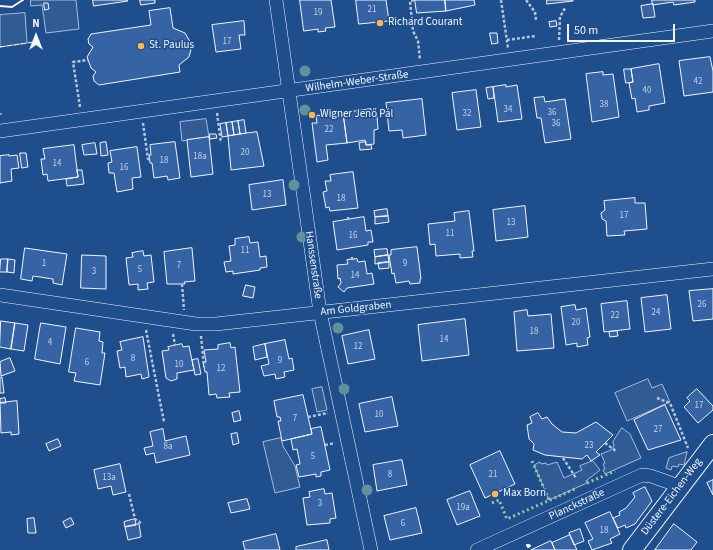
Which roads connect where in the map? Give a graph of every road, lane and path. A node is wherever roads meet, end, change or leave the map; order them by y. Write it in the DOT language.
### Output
graph roads {
  1 [pos="276,0"];
  2 [pos="414,0"];
  3 [pos="502,0"];
  4 [pos="526,0"];
  5 [pos="565,8"];
  6 [pos="536,20"];
  7 [pos="713,31"];
  8 [pos="536,36"];
  9 [pos="560,52"];
  10 [pos="88,60"];
  11 [pos="422,73"];
  12 [pos="288,92"];
  13 [pos="215,100"];
  14 [pos="141,111"];
  15 [pos="81,120"];
  16 [pos="0,131"];
  17 [pos="221,143"];
  18 [pos="150,159"];
  19 [pos="713,268"];
  20 [pos="182,284"];
  21 [pos="0,295"];
  22 [pos="320,312"];
  23 [pos="143,316"];
  24 [pos="186,322"];
  25 [pos="200,324"];
  26 [pos="204,367"];
  27 [pos="658,398"];
  28 [pos="340,410"];
  29 [pos="308,417"];
  30 [pos="164,422"];
  31 [pos="605,443"];
  32 [pos="713,444"];
  33 [pos="688,448"];
  34 [pos="616,451"];
  35 [pos="564,458"];
  36 [pos="576,478"];
  37 [pos="679,486"];
  38 [pos="129,494"];
  39 [pos="141,523"];
  40 [pos="371,550"];
  41 [pos="477,550"];
  42 [pos="632,550"];
  1 -- 12 [label="street, Hanssenstraße"];
  2 -- 11 [label="path"];
  3 -- 8 [label="path"];
  4 -- 6 [label="path"];
  5 -- 9 [label="path"];
  7 -- 9 [label="street, Wilhelm-Weber-Straße"];
  9 -- 11 [label="street, Wilhelm-Weber-Straße"];
  10 -- 15 [label="path"];
  11 -- 12 [label="street, Wilhelm-Weber-Straße"];
  12 -- 13 [label="street, Wilhelm-Weber-Straße"];
  12 -- 22 [label="street, Hanssenstraße"];
  13 -- 14 [label="street, Wilhelm-Weber-Straße"];
  13 -- 17 [label="path"];
  14 -- 15 [label="street, Wilhelm-Weber-Straße"];
  14 -- 18 [label="path"];
  15 -- 16 [label="street, Wilhelm-Weber-Straße"];
  19 -- 22 [label="street, Am Goldgraben"];
  20 -- 24 [label="path"];
  21 -- 23 [label="street, Am Goldgraben"];
  22 -- 25 [label="street, Am Goldgraben"];
  22 -- 28 [label="street, Hanssenstraße"];
  23 -- 24 [label="street, Am Goldgraben"];
  23 -- 30 [label="path"];
  24 -- 25 [label="street, Am Goldgraben"];
  25 -- 26 [label="path"];
  27 -- 33 [label="path"];
  28 -- 29 [label="path"];
  28 -- 40 [label="street, Hanssenstraße"];
  31 -- 34 [label="path"];
  32 -- 37 [label="street, Düstere-Eichen-Weg"];
  35 -- 36 [label="path"];
  37 -- 41 [label="street, Planckstraße"];
  37 -- 42 [label="street, Düstere-Eichen-Weg"];
  38 -- 39 [label="path"];
}
